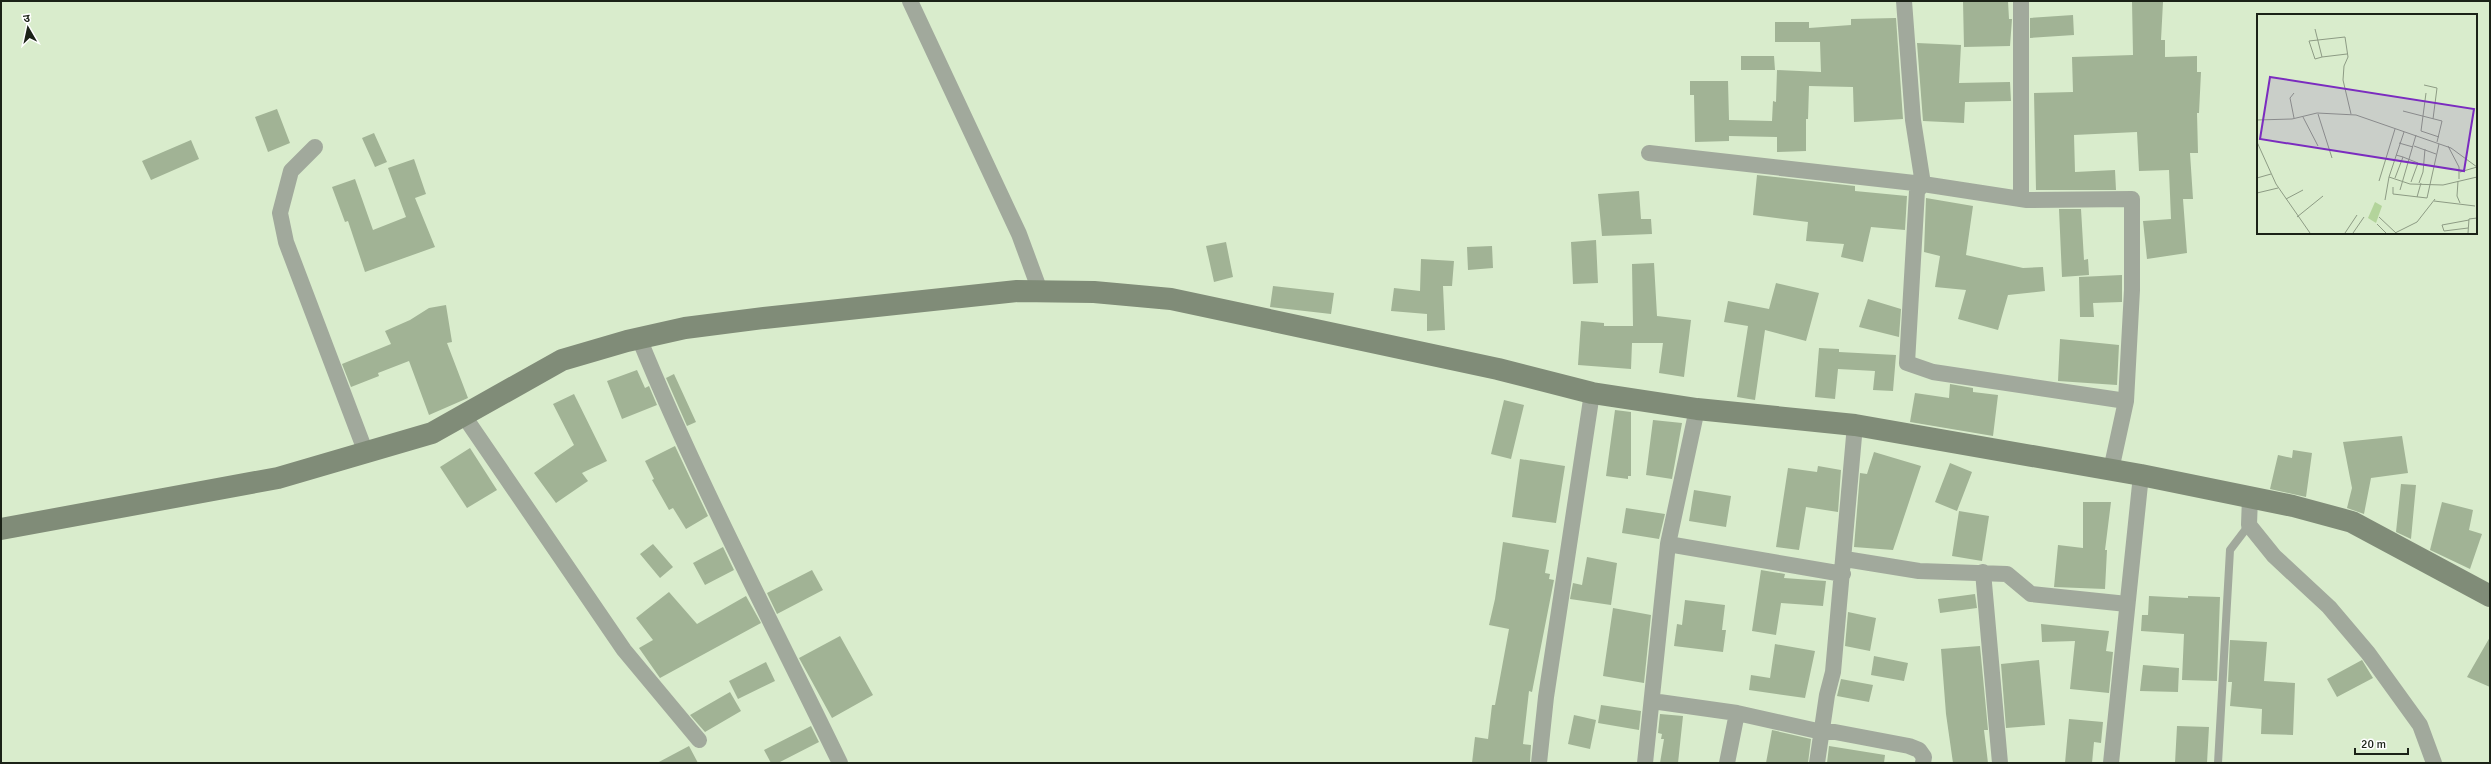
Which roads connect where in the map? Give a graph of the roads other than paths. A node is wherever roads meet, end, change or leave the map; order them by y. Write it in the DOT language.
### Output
graph roads {
  1 [pos="910,1"];
  2 [pos="1904,1"];
  3 [pos="2021,1"];
  4 [pos="316,147"];
  5 [pos="1649,153"];
  6 [pos="1923,184"];
  7 [pos="2021,199"];
  8 [pos="1040,291"];
  9 [pos="639,338"];
  10 [pos="1592,392"];
  11 [pos="2126,401"];
  12 [pos="1697,409"];
  13 [pos="464,416"];
  14 [pos="1855,425"];
  15 [pos="366,453"];
  16 [pos="2111,470"];
  17 [pos="2141,475"];
  18 [pos="2250,497"];
  19 [pos="2248,524"];
  20 [pos="1,529"];
  21 [pos="1668,544"];
  22 [pos="1844,566"];
  23 [pos="1983,572"];
  24 [pos="2490,596"];
  25 [pos="2127,604"];
  26 [pos="1652,702"];
  27 [pos="1737,713"];
  28 [pos="1822,732"];
  29 [pos="699,740"];
  30 [pos="840,763"];
  31 [pos="1539,763"];
  32 [pos="1645,763"];
  33 [pos="1727,763"];
  34 [pos="1818,763"];
  35 [pos="1923,763"];
  36 [pos="2000,763"];
  37 [pos="2111,763"];
  38 [pos="2218,763"];
  39 [pos="2434,763"];
  1 -- 8 [label="street"];
  2 -- 6 [label="street"];
  3 -- 7 [label="street"];
  4 -- 15 [label="street"];
  5 -- 6 [label="street"];
  6 -- 7 [label="street"];
  6 -- 11 [label="street"];
  7 -- 11 [label="street"];
  8 -- 9 [label="main road"];
  8 -- 10 [label="main road"];
  9 -- 13 [label="main road"];
  9 -- 30 [label="street"];
  10 -- 12 [label="main road"];
  10 -- 31 [label="street"];
  11 -- 16 [label="street"];
  12 -- 14 [label="main road"];
  12 -- 21 [label="street"];
  13 -- 15 [label="main road"];
  13 -- 29 [label="street"];
  14 -- 16 [label="main road"];
  14 -- 22 [label="street"];
  15 -- 20 [label="main road"];
  16 -- 17 [label="main road"];
  17 -- 18 [label="main road"];
  17 -- 25 [label="street"];
  18 -- 19 [label="street"];
  18 -- 24 [label="main road"];
  19 -- 38 [label="lane"];
  19 -- 39 [label="street"];
  21 -- 22 [label="street"];
  21 -- 26 [label="street"];
  22 -- 23 [label="street"];
  22 -- 28 [label="street"];
  23 -- 25 [label="street"];
  23 -- 36 [label="street"];
  25 -- 37 [label="street"];
  26 -- 27 [label="street"];
  26 -- 32 [label="street"];
  27 -- 28 [label="street"];
  27 -- 33 [label="street"];
  28 -- 34 [label="street"];
  28 -- 35 [label="street"];
}
